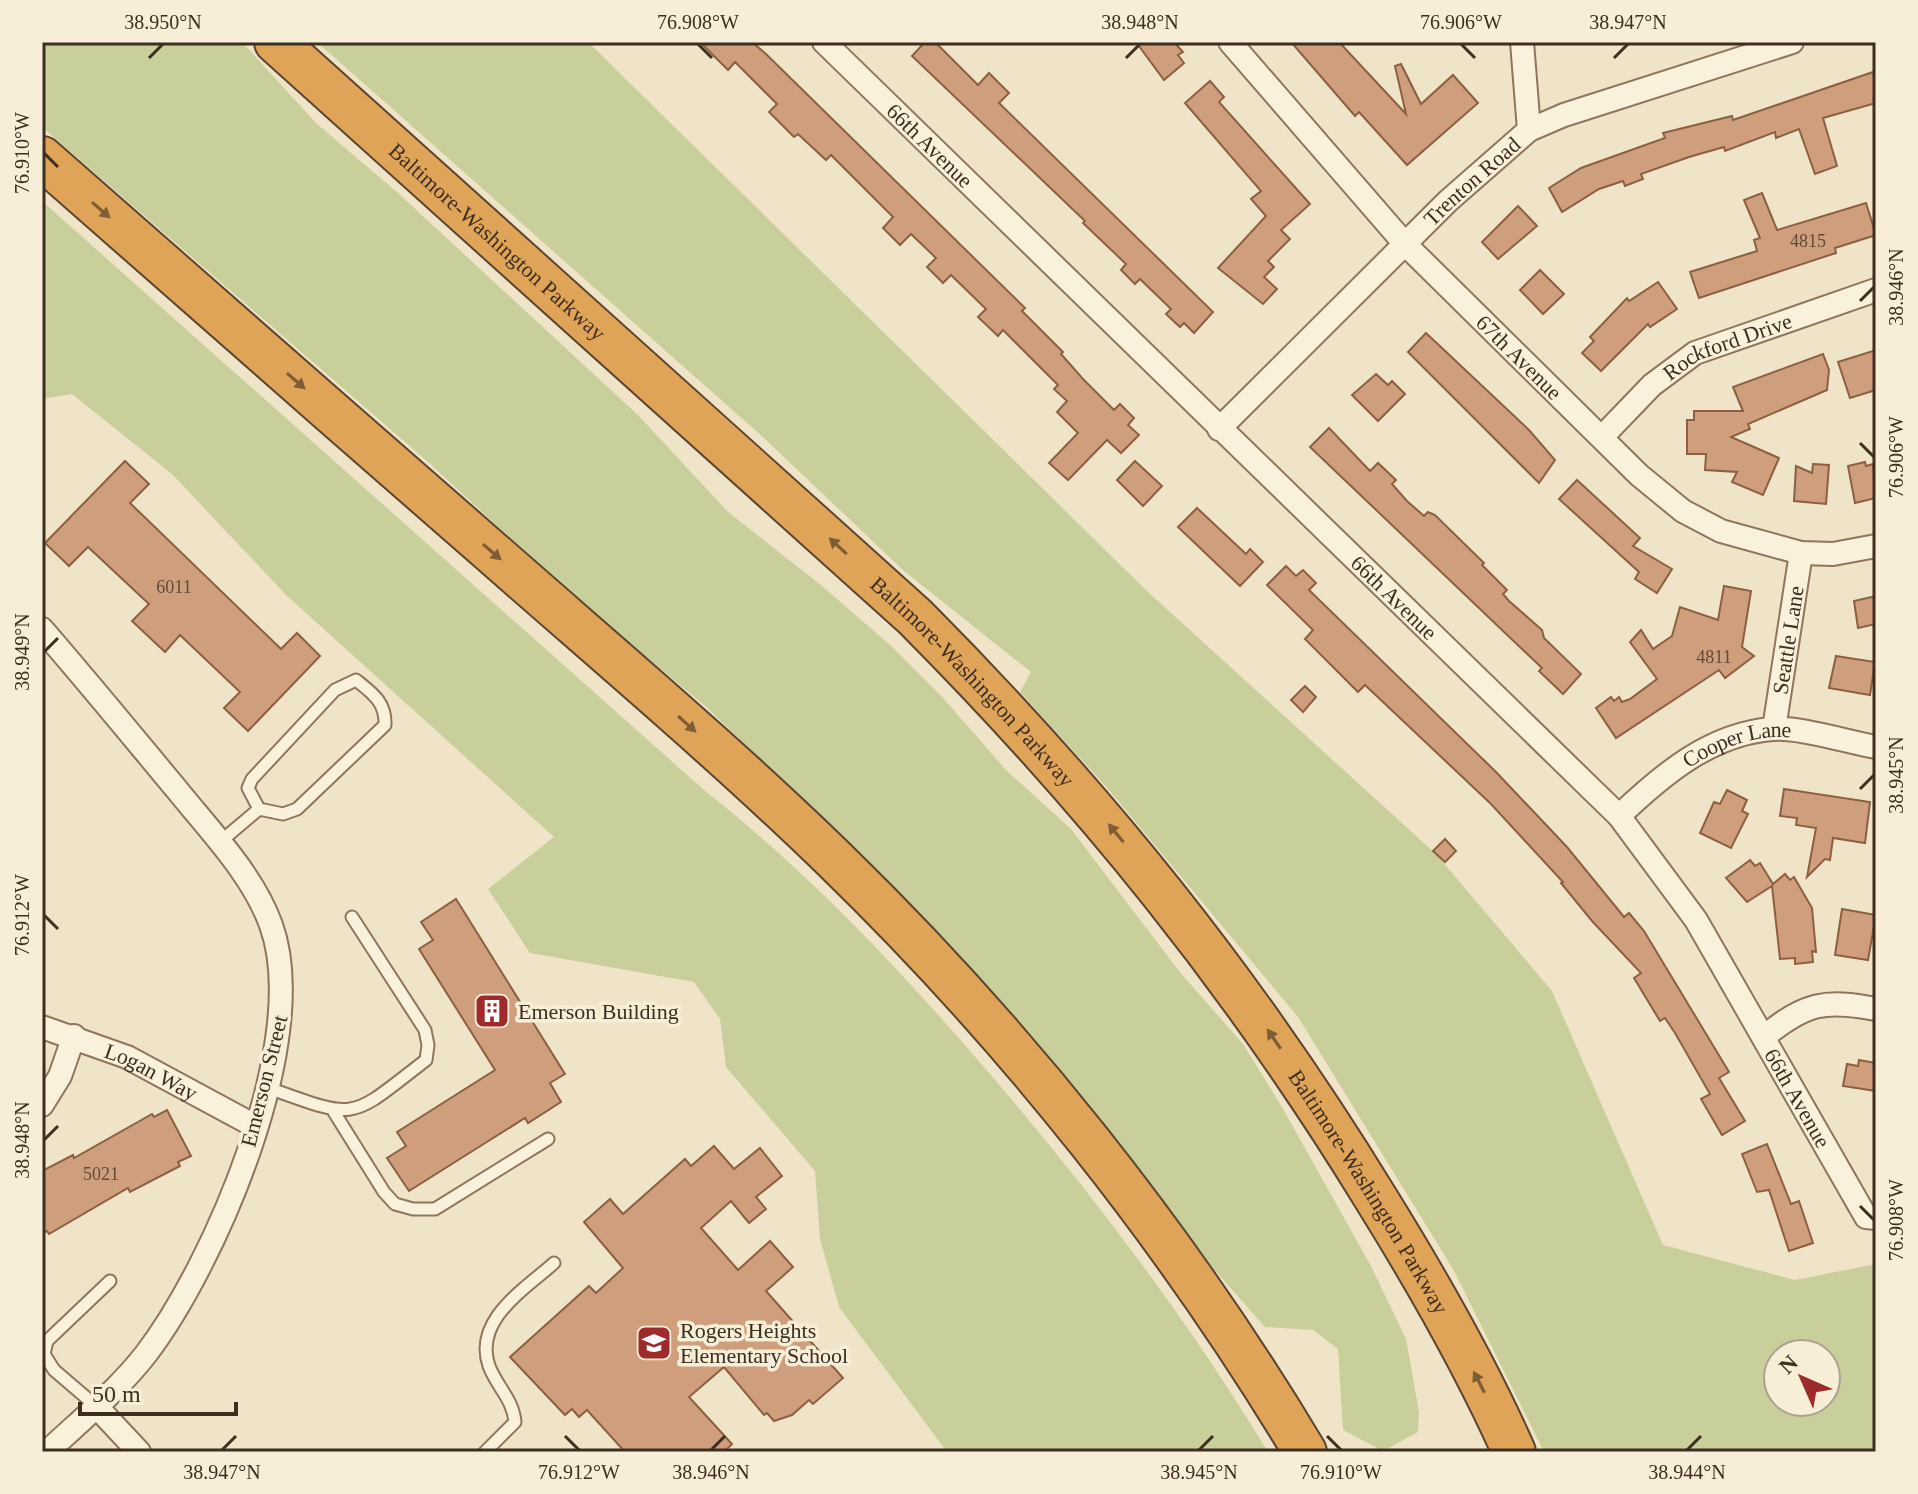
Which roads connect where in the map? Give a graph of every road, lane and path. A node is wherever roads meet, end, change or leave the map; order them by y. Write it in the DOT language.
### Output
graph roads {
  1 [pos="276,42"];
  2 [pos="824,42"];
  3 [pos="1230,42"];
  4 [pos="1522,42"];
  5 [pos="1792,42"];
  6 [pos="1529,130"];
  7 [pos="42,158"];
  8 [pos="1405,244"];
  9 [pos="1876,290"];
  10 [pos="1219,429"];
  11 [pos="1602,437"];
  12 [pos="1876,546"];
  13 [pos="1801,553"];
  14 [pos="42,629"];
  15 [pos="1774,729"];
  16 [pos="1876,747"];
  17 [pos="259,809"];
  18 [pos="1619,816"];
  19 [pos="220,843"];
  20 [pos="352,917"];
  21 [pos="1876,1009"];
  22 [pos="42,1027"];
  23 [pos="74,1036"];
  24 [pos="1765,1036"];
  25 [pos="266,1087"];
  26 [pos="42,1105"];
  27 [pos="334,1112"];
  28 [pos="255,1126"];
  29 [pos="548,1139"];
  30 [pos="1876,1218"];
  31 [pos="554,1263"];
  32 [pos="110,1281"];
  33 [pos="96,1406"];
  34 [pos="47,1452"];
  35 [pos="139,1452"];
  36 [pos="485,1452"];
  37 [pos="1305,1452"];
  38 [pos="1514,1452"];
  38 -- 1 [label="highway, Baltimore-Washington Parkway, one-way"];
  2 -- 10 [label="street, 66th Avenue"];
  3 -- 8 [label="street, 67th Avenue"];
  4 -- 6 [label="street"];
  5 -- 6 [label="street, Trenton Road"];
  6 -- 8 [label="street, Trenton Road"];
  7 -- 37 [label="highway, one-way"];
  8 -- 10 [label="street, Trenton Road"];
  8 -- 11 [label="street, 67th Avenue"];
  9 -- 11 [label="street, Rockford Drive"];
  10 -- 18 [label="street, 66th Avenue"];
  11 -- 13 [label="street, 67th Avenue"];
  12 -- 13 [label="street, 67th Avenue"];
  13 -- 15 [label="street, Seattle Lane"];
  14 -- 19 [label="street, Emerson Street"];
  15 -- 16 [label="street, Cooper Lane"];
  15 -- 18 [label="street, Cooper Lane"];
  17 -- 17 [label="lane"];
  17 -- 19 [label="lane"];
  18 -- 24 [label="street, 66th Avenue"];
  19 -- 25 [label="street, Emerson Street"];
  20 -- 27 [label="lane"];
  21 -- 24 [label="street"];
  22 -- 23 [label="street, Logan Way"];
  23 -- 26 [label="street"];
  23 -- 28 [label="street, Logan Way"];
  24 -- 30 [label="street, 66th Avenue"];
  25 -- 27 [label="lane"];
  25 -- 28 [label="street, Emerson Street"];
  27 -- 29 [label="lane"];
  28 -- 33 [label="street, Emerson Street"];
  31 -- 36 [label="lane"];
  32 -- 33 [label="lane"];
  33 -- 34 [label="street, Emerson Street"];
  33 -- 35 [label="street"];
}
